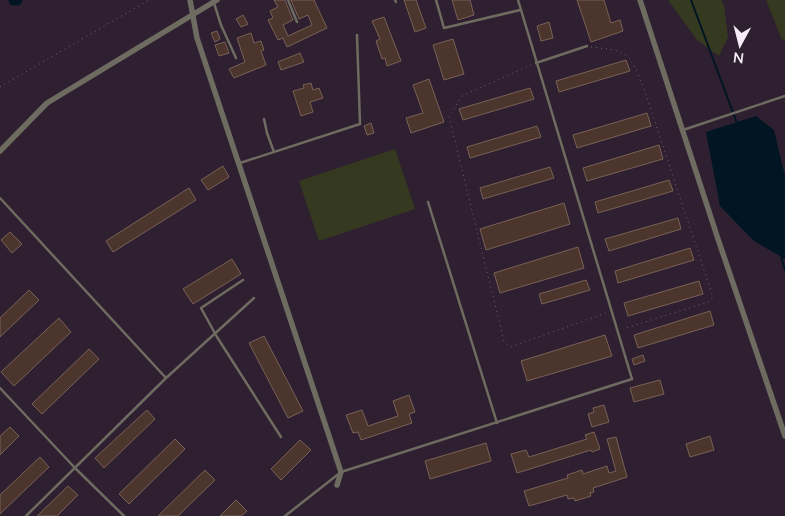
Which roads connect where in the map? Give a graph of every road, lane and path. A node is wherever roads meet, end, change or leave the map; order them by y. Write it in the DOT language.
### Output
graph roads {
  1 [pos="149,0"];
  2 [pos="190,0"];
  3 [pos="288,0"];
  4 [pos="436,0"];
  5 [pos="518,0"];
  6 [pos="640,0"];
  7 [pos="215,1"];
  8 [pos="520,10"];
  9 [pos="192,15"];
  10 [pos="297,22"];
  11 [pos="357,35"];
  12 [pos="587,46"];
  13 [pos="236,58"];
  14 [pos="536,63"];
  15 [pos="0,87"];
  16 [pos="785,96"];
  17 [pos="264,119"];
  18 [pos="683,130"];
  19 [pos="0,151"];
  20 [pos="274,152"];
  21 [pos="238,163"];
  22 [pos="0,198"];
  23 [pos="428,202"];
  24 [pos="243,280"];
  25 [pos="254,298"];
  26 [pos="611,311"];
  27 [pos="617,330"];
  28 [pos="215,334"];
  29 [pos="166,378"];
  30 [pos="0,388"];
  31 [pos="497,423"];
  32 [pos="785,436"];
  33 [pos="281,437"];
  34 [pos="75,468"];
  35 [pos="342,472"];
  36 [pos="336,485"];
  37 [pos="26,516"];
  38 [pos="124,516"];
  39 [pos="285,516"];
  1 -- 15 [label="path"];
  2 -- 9 [label="street"];
  3 -- 10 [label="lane"];
  4 -- 8 [label="lane"];
  5 -- 8 [label="lane"];
  6 -- 18 [label="street"];
  7 -- 9 [label="street"];
  7 -- 13 [label="lane"];
  8 -- 14 [label="lane"];
  9 -- 19 [label="street"];
  9 -- 21 [label="street"];
  11 -- 20 [label="lane"];
  12 -- 14 [label="lane"];
  12 -- 27 [label="path"];
  14 -- 26 [label="lane"];
  14 -- 26 [label="path"];
  16 -- 18 [label="lane"];
  17 -- 20 [label="lane"];
  18 -- 32 [label="street"];
  20 -- 21 [label="lane"];
  21 -- 35 [label="street"];
  22 -- 29 [label="lane"];
  23 -- 31 [label="lane"];
  24 -- 28 [label="lane"];
  25 -- 28 [label="lane"];
  26 -- 27 [label="lane"];
  27 -- 31 [label="lane"];
  28 -- 29 [label="lane"];
  28 -- 33 [label="lane"];
  29 -- 34 [label="lane"];
  30 -- 34 [label="lane"];
  31 -- 35 [label="lane"];
  34 -- 37 [label="lane"];
  34 -- 38 [label="lane"];
  35 -- 36 [label="street"];
  35 -- 39 [label="lane"];
}
